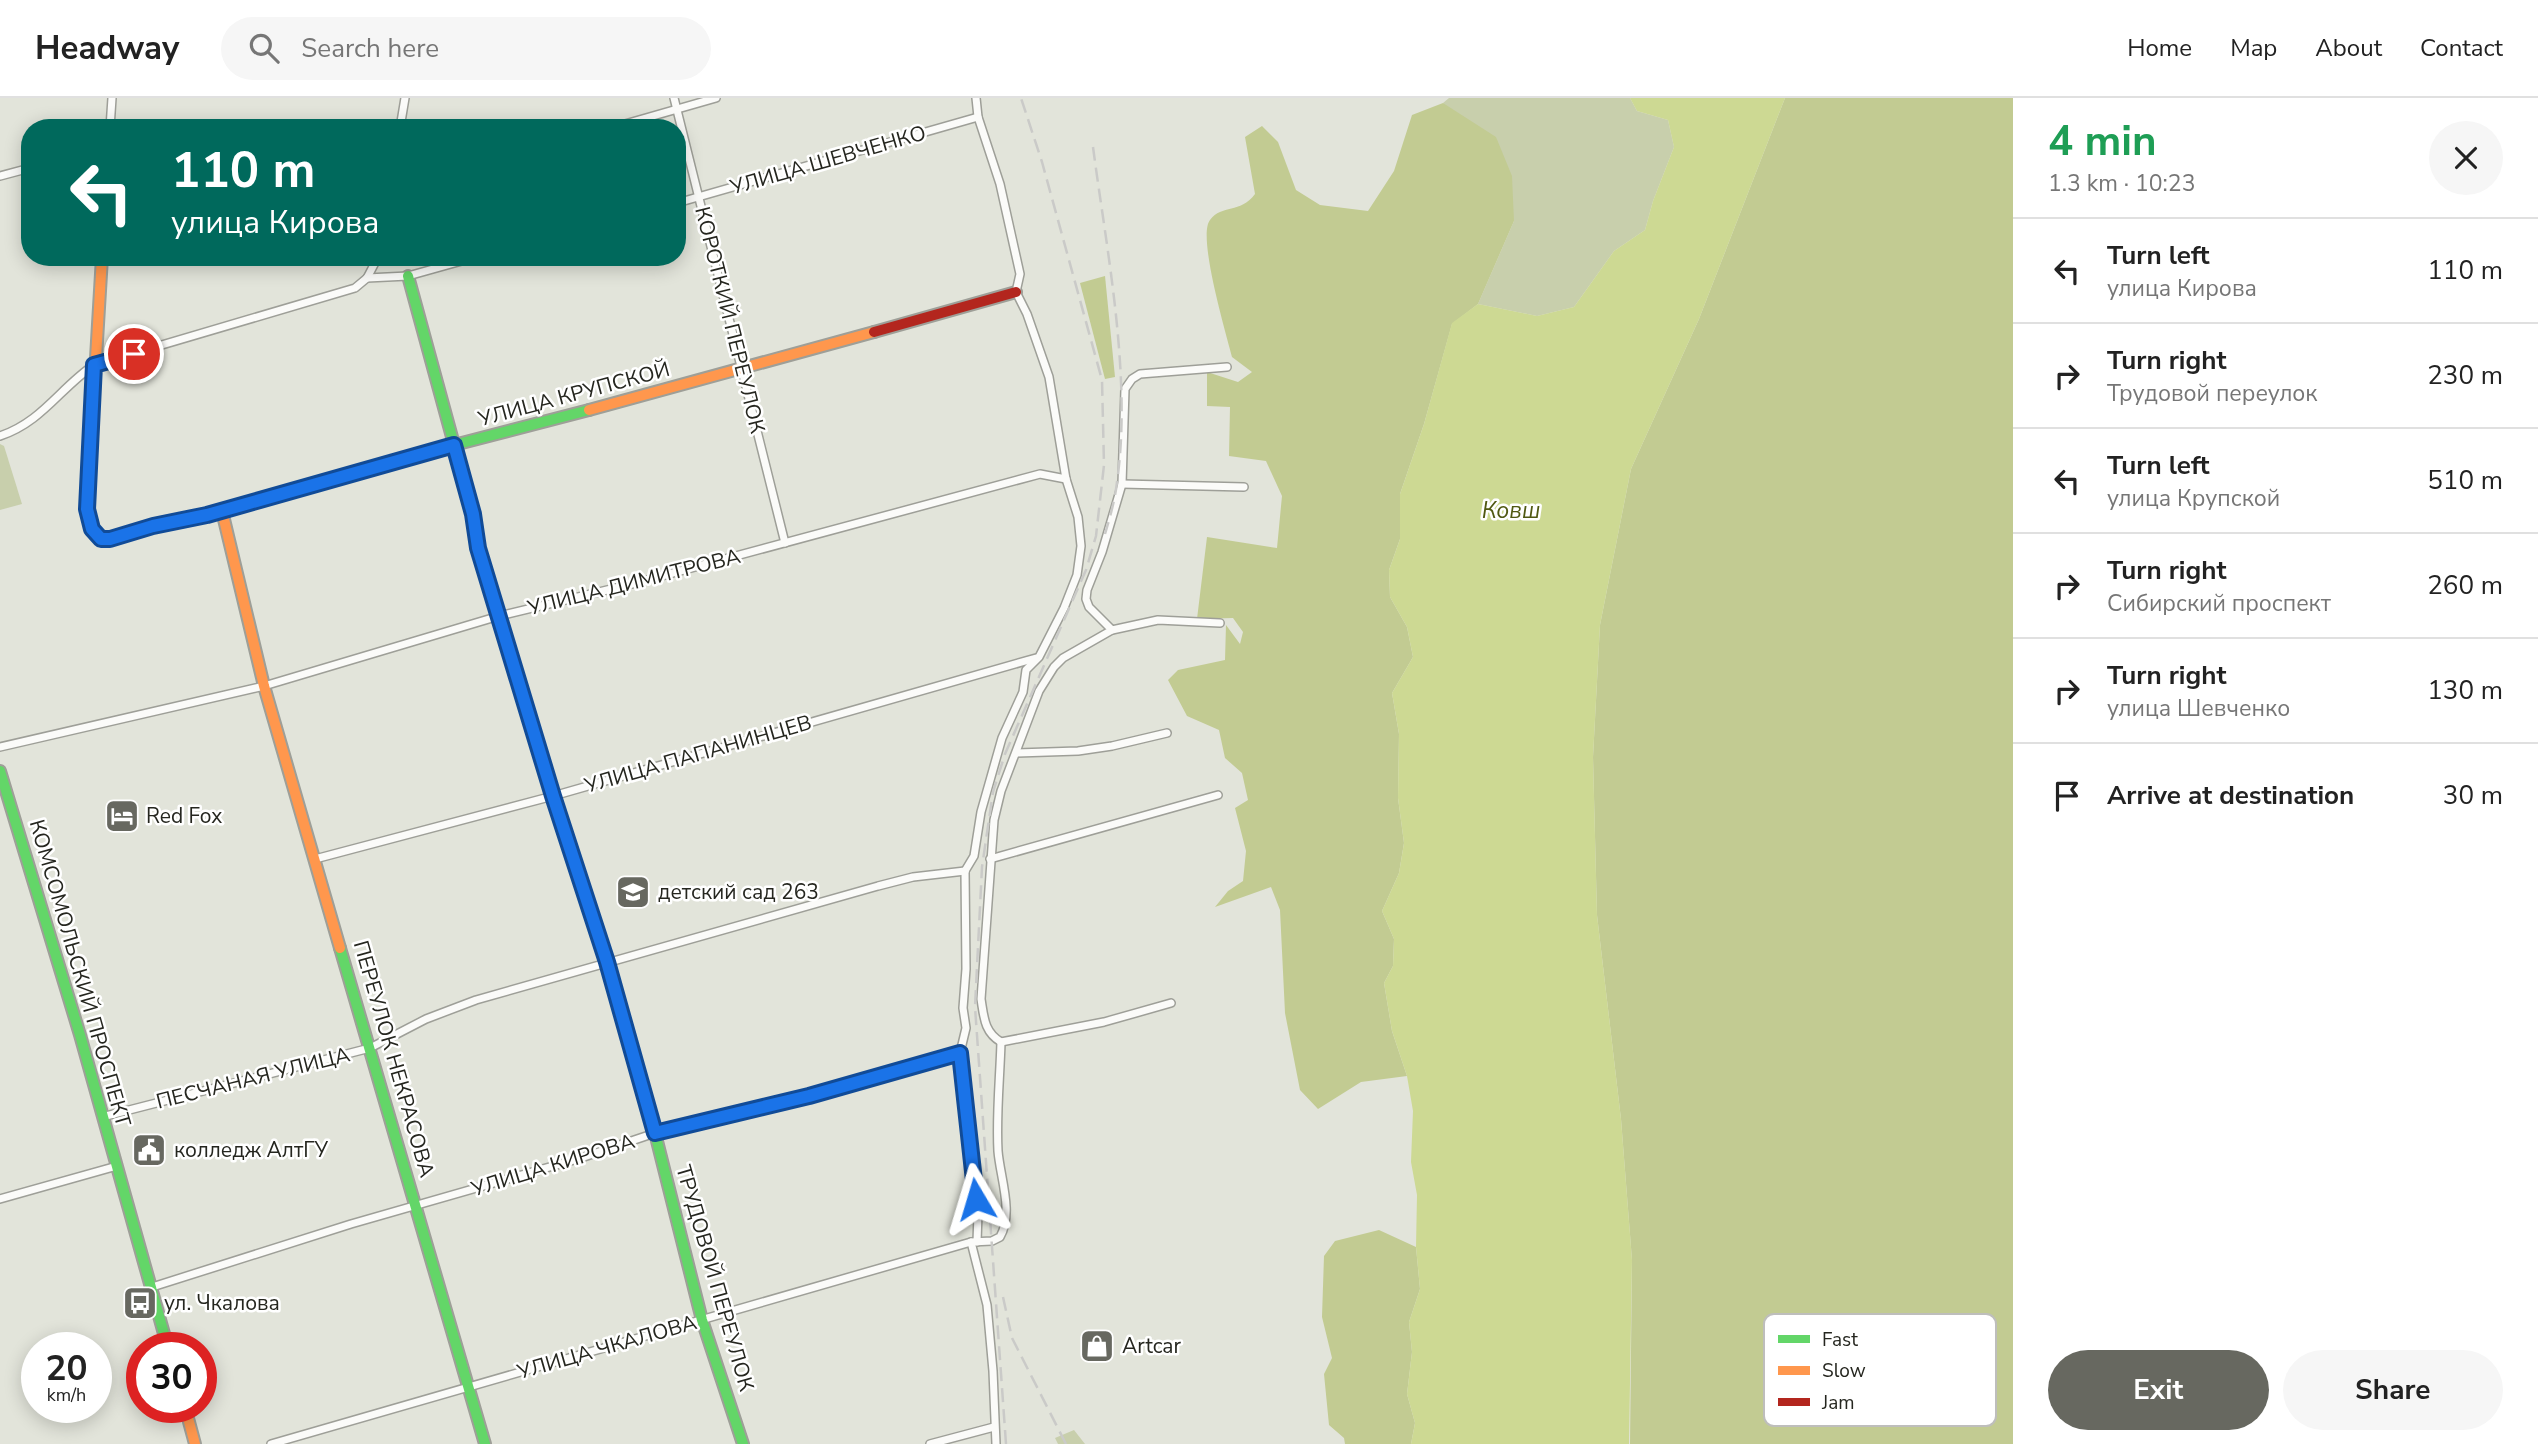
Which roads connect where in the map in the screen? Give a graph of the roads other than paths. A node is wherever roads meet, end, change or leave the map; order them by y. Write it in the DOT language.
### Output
graph roads {
  1 [pos="112,98"];
  2 [pos="405,98"];
  3 [pos="674,98"];
  4 [pos="716,98"];
  5 [pos="976,98"];
  6 [pos="678,109"];
  7 [pos="978,117"];
  8 [pos="111,119"];
  9 [pos="402,119"];
  10 [pos="643,119"];
  11 [pos="680,119"];
  12 [pos="686,143"];
  13 [pos="21,170"];
  14 [pos="0,176"];
  15 [pos="699,197"];
  16 [pos="686,201"];
  17 [pos="102,266"];
  18 [pos="373,266"];
  19 [pos="444,266"];
  20 [pos="408,276"];
  21 [pos="367,278"];
  22 [pos="1016,292"];
  23 [pos="94,365"];
  24 [pos="1227,367"];
  25 [pos="742,370"];
  26 [pos="0,436"];
  27 [pos="454,445"];
  28 [pos="1066,479"];
  29 [pos="1122,484"];
  30 [pos="1244,486"];
  31 [pos="222,511"];
  32 [pos="785,543"];
  33 [pos="499,616"];
  34 [pos="1220,623"];
  35 [pos="1112,630"];
  36 [pos="1040,657"];
  37 [pos="264,686"];
  38 [pos="1167,733"];
  39 [pos="0,747"];
  40 [pos="1017,753"];
  41 [pos="0,771"];
  42 [pos="1218,795"];
  43 [pos="553,796"];
  44 [pos="315,859"];
  45 [pos="990,859"];
  46 [pos="965,871"];
  47 [pos="607,962"];
  48 [pos="1171,1003"];
  49 [pos="1001,1042"];
  50 [pos="370,1048"];
  51 [pos="960,1053"];
  52 [pos="102,1117"];
  53 [pos="655,1133"];
  54 [pos="117,1166"];
  55 [pos="0,1199"];
  56 [pos="416,1206"];
  57 [pos="974,1242"];
  58 [pos="149,1288"];
  59 [pos="702,1320"];
  60 [pos="163,1332"];
  61 [pos="469,1387"];
  62 [pos="189,1423"];
  63 [pos="995,1427"];
  64 [pos="195,1444"];
  65 [pos="271,1444"];
  66 [pos="485,1444"];
  67 [pos="743,1444"];
  68 [pos="930,1444"];
  69 [pos="996,1444"];
  1 -- 8 [label="street"];
  2 -- 9 [label="street"];
  3 -- 6 [label="street, КОРОТКИЙ ПЕРЕУЛОК"];
  4 -- 6 [label="street"];
  5 -- 7 [label="street"];
  6 -- 10 [label="street"];
  6 -- 11 [label="street, КОРОТКИЙ ПЕРЕУЛОК"];
  7 -- 15 [label="street, УЛИЦА ШЕВЧЕНКО"];
  7 -- 22 [label="street"];
  12 -- 15 [label="street, КОРОТКИЙ ПЕРЕУЛОК"];
  13 -- 14 [label="street"];
  15 -- 16 [label="street, УЛИЦА ШЕВЧЕНКО"];
  15 -- 25 [label="street, КОРОТКИЙ ПЕРЕУЛОК"];
  17 -- 23 [label="street"];
  18 -- 21 [label="street"];
  19 -- 20 [label="street"];
  20 -- 21 [label="street"];
  20 -- 27 [label="street, ТРУДОВОЙ ПЕРЕУЛОК"];
  21 -- 23 [label="street"];
  22 -- 25 [label="street, УЛИЦА КРУПСКОЙ"];
  22 -- 28 [label="street"];
  23 -- 26 [label="street"];
  23 -- 31 [label="street, УЛИЦА КРУПСКОЙ"];
  24 -- 29 [label="street"];
  25 -- 27 [label="street, УЛИЦА КРУПСКОЙ"];
  25 -- 32 [label="street, КОРОТКИЙ ПЕРЕУЛОК"];
  27 -- 31 [label="street, УЛИЦА КРУПСКОЙ"];
  27 -- 33 [label="street, ТРУДОВОЙ ПЕРЕУЛОК"];
  28 -- 32 [label="street, УЛИЦА ДИМИТРОВА"];
  28 -- 36 [label="street"];
  29 -- 30 [label="street"];
  29 -- 35 [label="street"];
  31 -- 37 [label="street, ПЕРЕУЛОК НЕКРАСОВА"];
  32 -- 33 [label="street, УЛИЦА ДИМИТРОВА"];
  33 -- 37 [label="street, УЛИЦА ДИМИТРОВА"];
  33 -- 43 [label="street, ТРУДОВОЙ ПЕРЕУЛОК"];
  34 -- 35 [label="street"];
  35 -- 40 [label="street"];
  36 -- 43 [label="street, УЛИЦА ПАПАНИНЦЕВ"];
  36 -- 46 [label="street"];
  37 -- 39 [label="street, УЛИЦА ДИМИТРОВА"];
  37 -- 44 [label="street, ПЕРЕУЛОК НЕКРАСОВА"];
  38 -- 40 [label="street"];
  40 -- 45 [label="street"];
  41 -- 52 [label="street, КОМСОМОЛЬСКИЙ ПРОСПЕКТ"];
  42 -- 45 [label="street"];
  43 -- 44 [label="street, УЛИЦА ПАПАНИНЦЕВ"];
  43 -- 47 [label="street, ТРУДОВОЙ ПЕРЕУЛОК"];
  44 -- 50 [label="street, ПЕРЕУЛОК НЕКРАСОВА"];
  45 -- 49 [label="street"];
  46 -- 47 [label="street, ПЕСЧАНАЯ УЛИЦА"];
  46 -- 51 [label="street"];
  47 -- 50 [label="street, ПЕСЧАНАЯ УЛИЦА"];
  47 -- 53 [label="street, ТРУДОВОЙ ПЕРЕУЛОК"];
  48 -- 49 [label="street"];
  49 -- 57 [label="street, УЛИЦА ЧКАЛОВА"];
  50 -- 52 [label="street, ПЕСЧАНАЯ УЛИЦА"];
  50 -- 56 [label="street, ПЕРЕУЛОК НЕКРАСОВА"];
  51 -- 53 [label="street, УЛИЦА КИРОВА"];
  51 -- 57 [label="street"];
  52 -- 54 [label="street, КОМСОМОЛЬСКИЙ ПРОСПЕКТ"];
  53 -- 56 [label="street, УЛИЦА КИРОВА"];
  53 -- 59 [label="street, ТРУДОВОЙ ПЕРЕУЛОК"];
  54 -- 55 [label="street"];
  54 -- 58 [label="street, КОМСОМОЛЬСКИЙ ПРОСПЕКТ"];
  56 -- 58 [label="street, УЛИЦА КИРОВА"];
  56 -- 61 [label="street, ПЕРЕУЛОК НЕКРАСОВА"];
  57 -- 59 [label="street, УЛИЦА ЧКАЛОВА"];
  57 -- 63 [label="street"];
  58 -- 60 [label="street, КОМСОМОЛЬСКИЙ ПРОСПЕКТ"];
  59 -- 61 [label="street, УЛИЦА ЧКАЛОВА"];
  59 -- 67 [label="street, ТРУДОВОЙ ПЕРЕУЛОК"];
  61 -- 65 [label="street, УЛИЦА ЧКАЛОВА"];
  61 -- 66 [label="street, ПЕРЕУЛОК НЕКРАСОВА"];
  62 -- 64 [label="street"];
  63 -- 68 [label="street"];
  63 -- 69 [label="street"];
}
